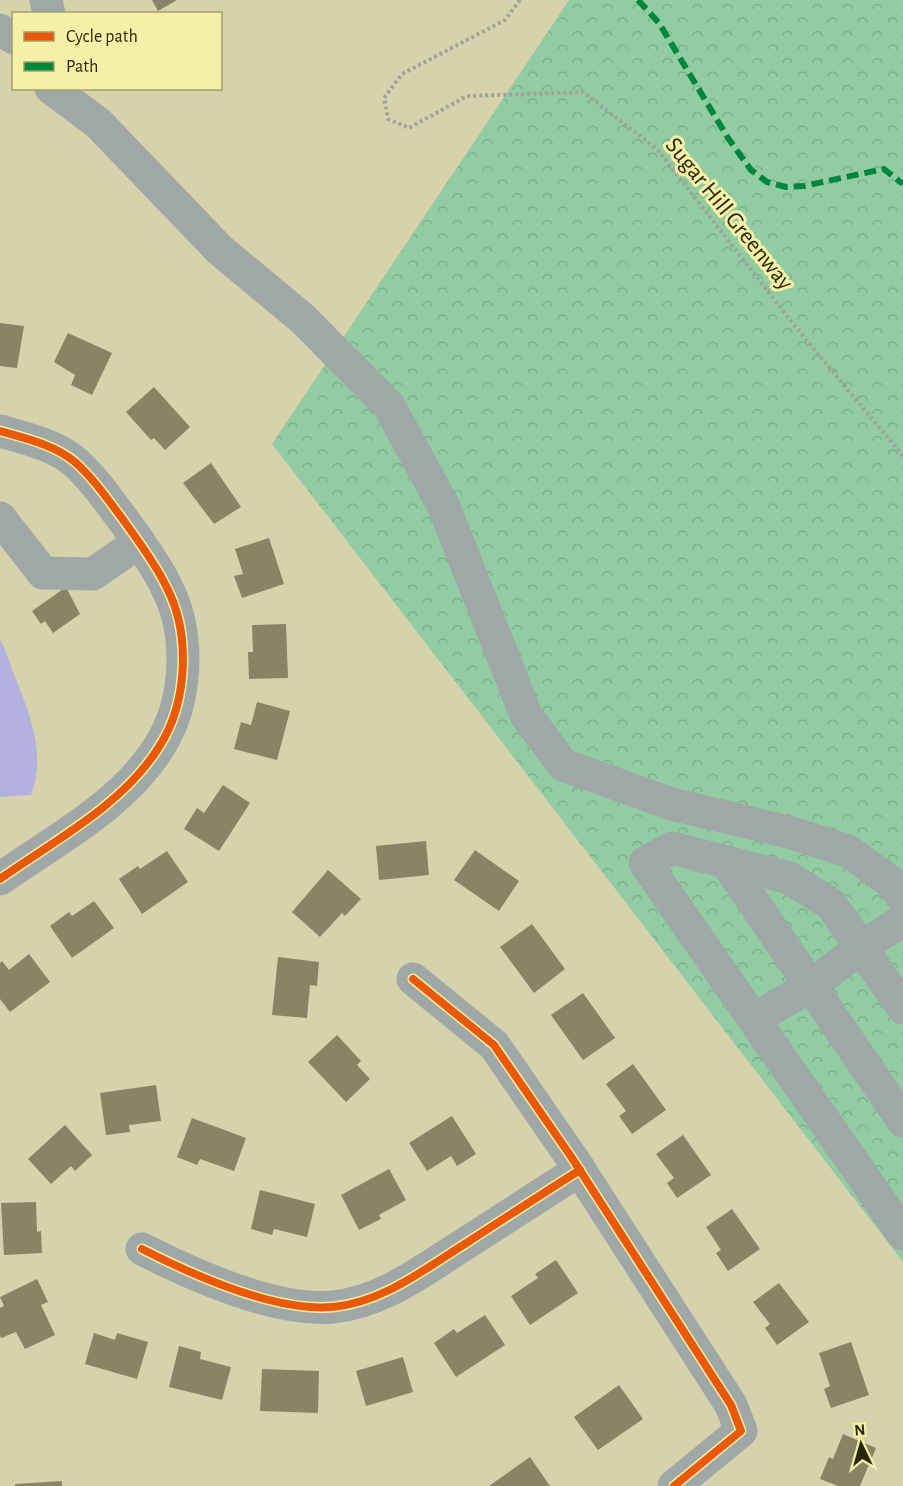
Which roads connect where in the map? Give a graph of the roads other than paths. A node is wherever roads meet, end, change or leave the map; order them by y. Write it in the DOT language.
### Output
graph roads {
  1 [pos="54,90"];
  2 [pos="87,90"];
  3 [pos="98,123"];
  4 [pos="0,431"];
  5 [pos="0,518"];
  6 [pos="139,542"];
  7 [pos="726,862"];
  8 [pos="0,879"];
  9 [pos="903,898"];
  10 [pos="903,920"];
  11 [pos="860,948"];
  12 [pos="413,979"];
  13 [pos="811,986"];
  14 [pos="903,1008"];
  15 [pos="754,1019"];
  16 [pos="903,1121"];
  17 [pos="580,1170"];
  18 [pos="903,1234"];
  19 [pos="142,1249"];
  20 [pos="674,1486"];
  1 -- 3 [label="street"];
  2 -- 3 [label="street"];
  3 -- 9 [label="street"];
  4 -- 6 [label="street"];
  5 -- 6 [label="street"];
  6 -- 8 [label="street"];
  7 -- 11 [label="street"];
  7 -- 13 [label="street"];
  7 -- 15 [label="street"];
  10 -- 11 [label="street"];
  11 -- 13 [label="street"];
  11 -- 14 [label="street"];
  12 -- 17 [label="street"];
  13 -- 15 [label="street"];
  13 -- 16 [label="street"];
  15 -- 18 [label="street"];
  17 -- 19 [label="street"];
  17 -- 20 [label="street"];
}
